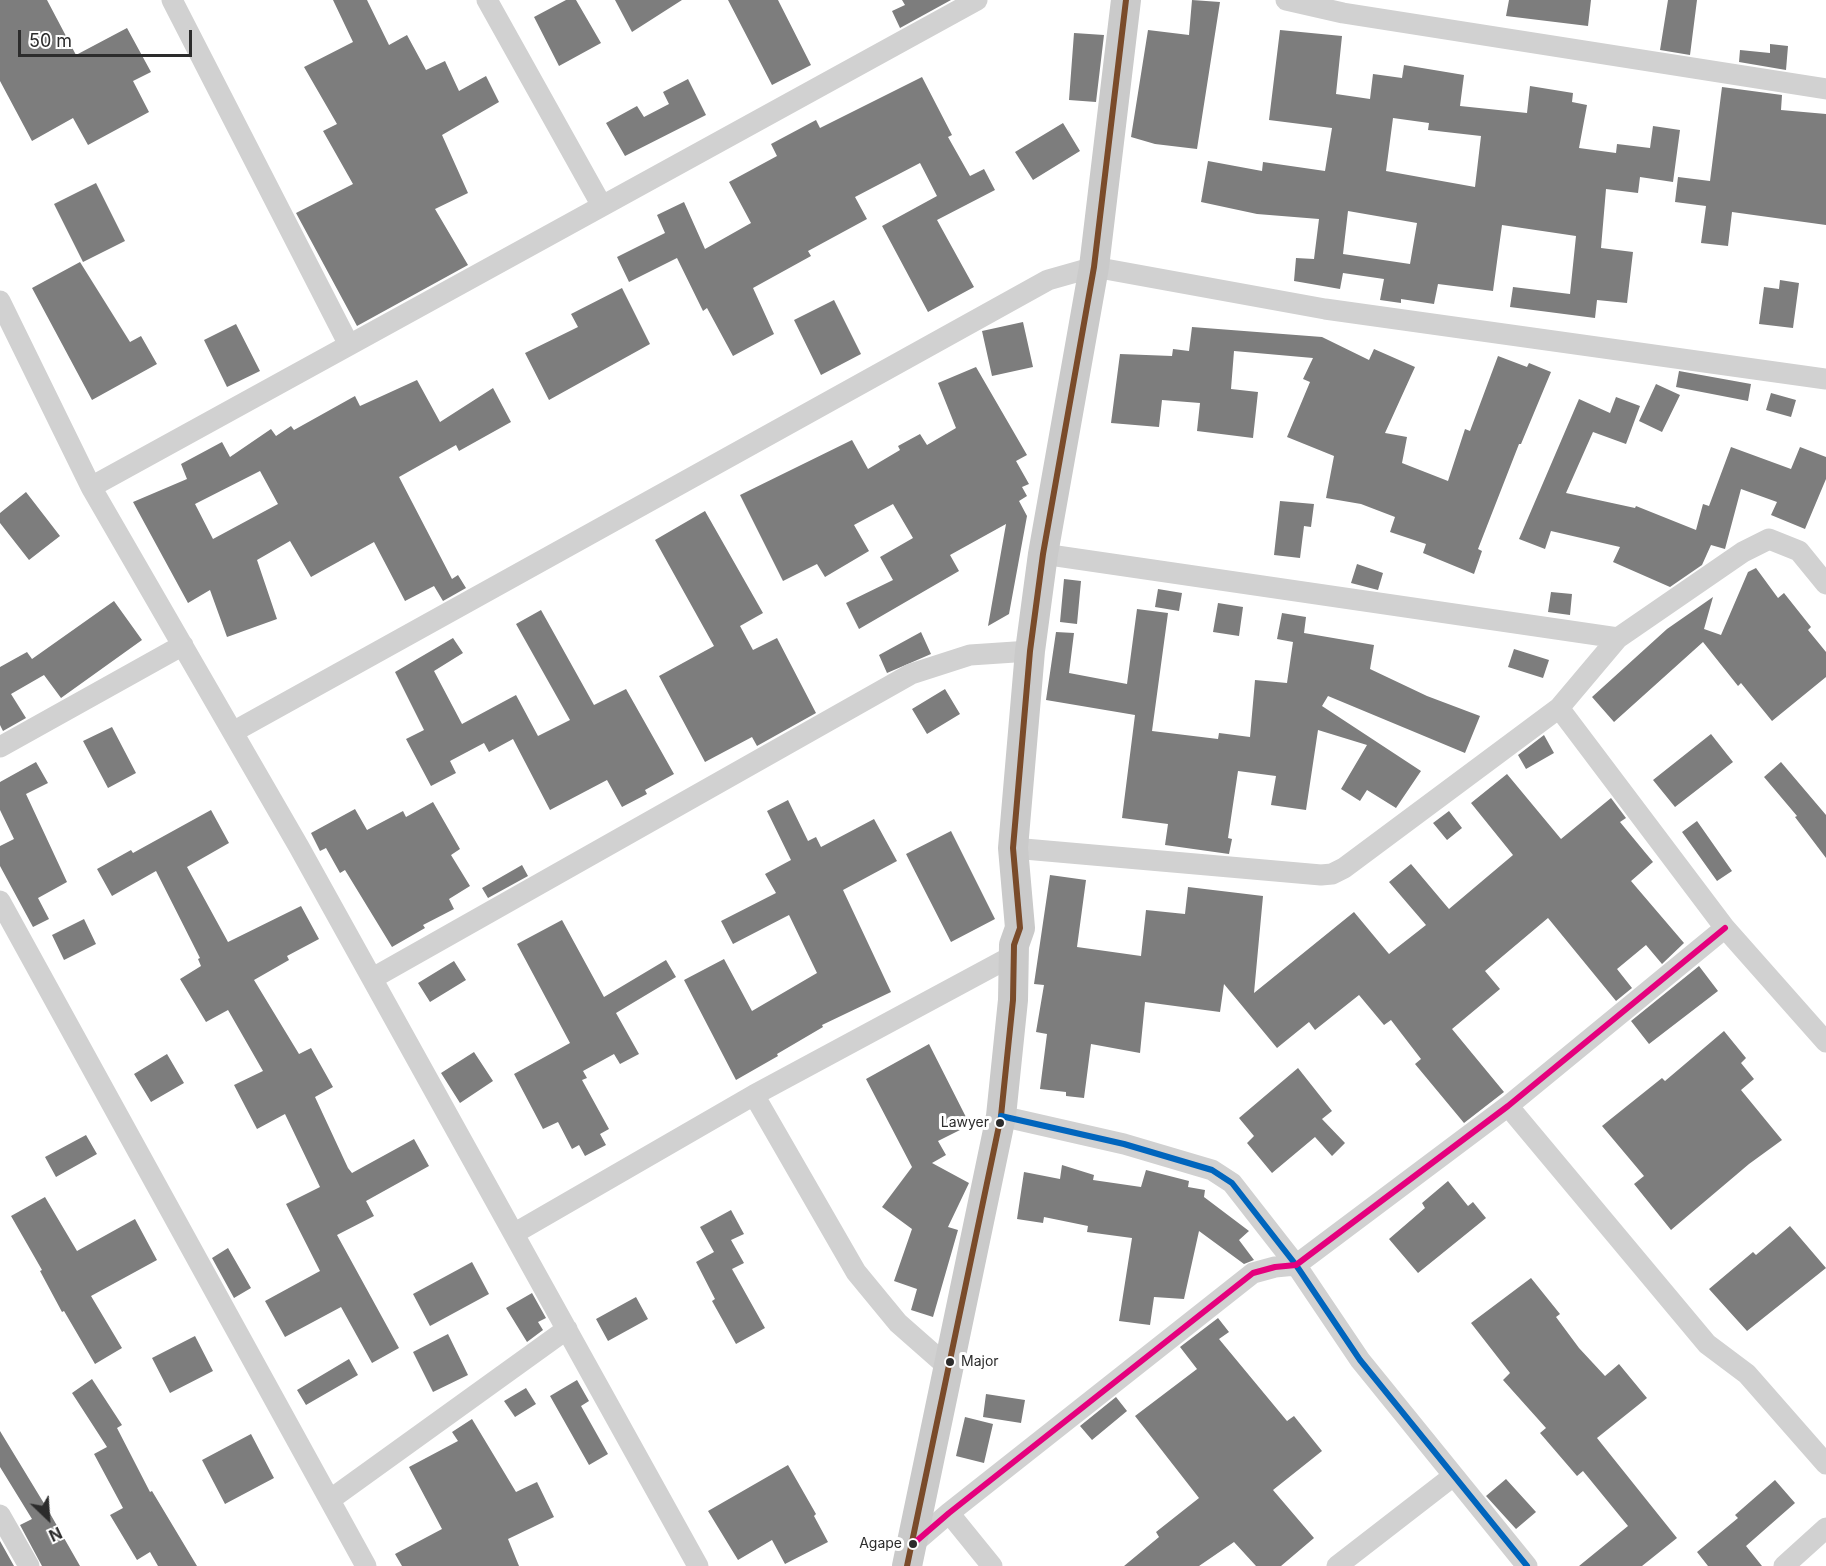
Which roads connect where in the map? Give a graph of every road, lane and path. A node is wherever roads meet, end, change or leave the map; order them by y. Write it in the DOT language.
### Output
graph roads {
  1 [pos="172,0"];
  2 [pos="487,0"];
  3 [pos="977,0"];
  4 [pos="1126,0"];
  5 [pos="1286,0"];
  6 [pos="1826,88"];
  7 [pos="602,206"];
  8 [pos="1094,267"];
  9 [pos="0,301"];
  10 [pos="349,345"];
  11 [pos="1826,379"];
  12 [pos="92,487"];
  13 [pos="1043,554"];
  14 [pos="1826,585"];
  15 [pos="1617,638"];
  16 [pos="183,645"];
  17 [pos="1030,651"];
  18 [pos="1559,708"];
  19 [pos="233,732"];
  20 [pos="0,747"];
  21 [pos="1013,848"];
  22 [pos="0,901"];
  23 [pos="1725,928"];
  24 [pos="1014,955"];
  25 [pos="373,978"];
  26 [pos="1826,1042"];
  27 [pos="754,1095"];
  28 [pos="1508,1106"];
  29 [pos="1001,1116"];
  30 [pos="514,1233"];
  31 [pos="1296,1265"];
  32 [pos="567,1329"];
  33 [pos="948,1366"];
  34 [pos="1826,1464"];
  35 [pos="1452,1477"];
  36 [pos="331,1499"];
  37 [pos="949,1513"];
  38 [pos="0,1515"];
  39 [pos="1826,1528"];
  40 [pos="910,1555"];
  41 [pos="29,1566"];
  42 [pos="366,1566"];
  43 [pos="698,1566"];
  44 [pos="992,1566"];
  45 [pos="1337,1566"];
  46 [pos="1527,1566"];
  47 [pos="1784,1566"];
  1 -- 10 [label="street"];
  2 -- 7 [label="street"];
  3 -- 7 [label="street"];
  4 -- 8 [label="street"];
  5 -- 6 [label="street"];
  7 -- 10 [label="street"];
  8 -- 11 [label="street"];
  8 -- 13 [label="street"];
  8 -- 19 [label="street"];
  9 -- 12 [label="street"];
  10 -- 12 [label="street"];
  12 -- 16 [label="street"];
  13 -- 15 [label="street"];
  13 -- 17 [label="street"];
  14 -- 15 [label="street"];
  15 -- 18 [label="street"];
  16 -- 19 [label="street"];
  16 -- 20 [label="street"];
  17 -- 21 [label="street"];
  17 -- 25 [label="street"];
  18 -- 21 [label="street"];
  18 -- 23 [label="street"];
  19 -- 25 [label="street"];
  21 -- 24 [label="street"];
  22 -- 36 [label="street"];
  23 -- 26 [label="street"];
  23 -- 28 [label="street"];
  24 -- 27 [label="street"];
  24 -- 29 [label="street"];
  25 -- 30 [label="street"];
  27 -- 30 [label="street"];
  27 -- 33 [label="street"];
  28 -- 31 [label="street"];
  28 -- 34 [label="street"];
  29 -- 31 [label="street"];
  29 -- 33 [label="street"];
  30 -- 32 [label="street"];
  31 -- 35 [label="street"];
  31 -- 37 [label="street"];
  32 -- 36 [label="street"];
  32 -- 43 [label="street"];
  33 -- 40 [label="street"];
  35 -- 45 [label="street"];
  35 -- 46 [label="street"];
  36 -- 42 [label="street"];
  37 -- 40 [label="street"];
  37 -- 44 [label="street"];
  38 -- 41 [label="street"];
  39 -- 47 [label="street"];
}
